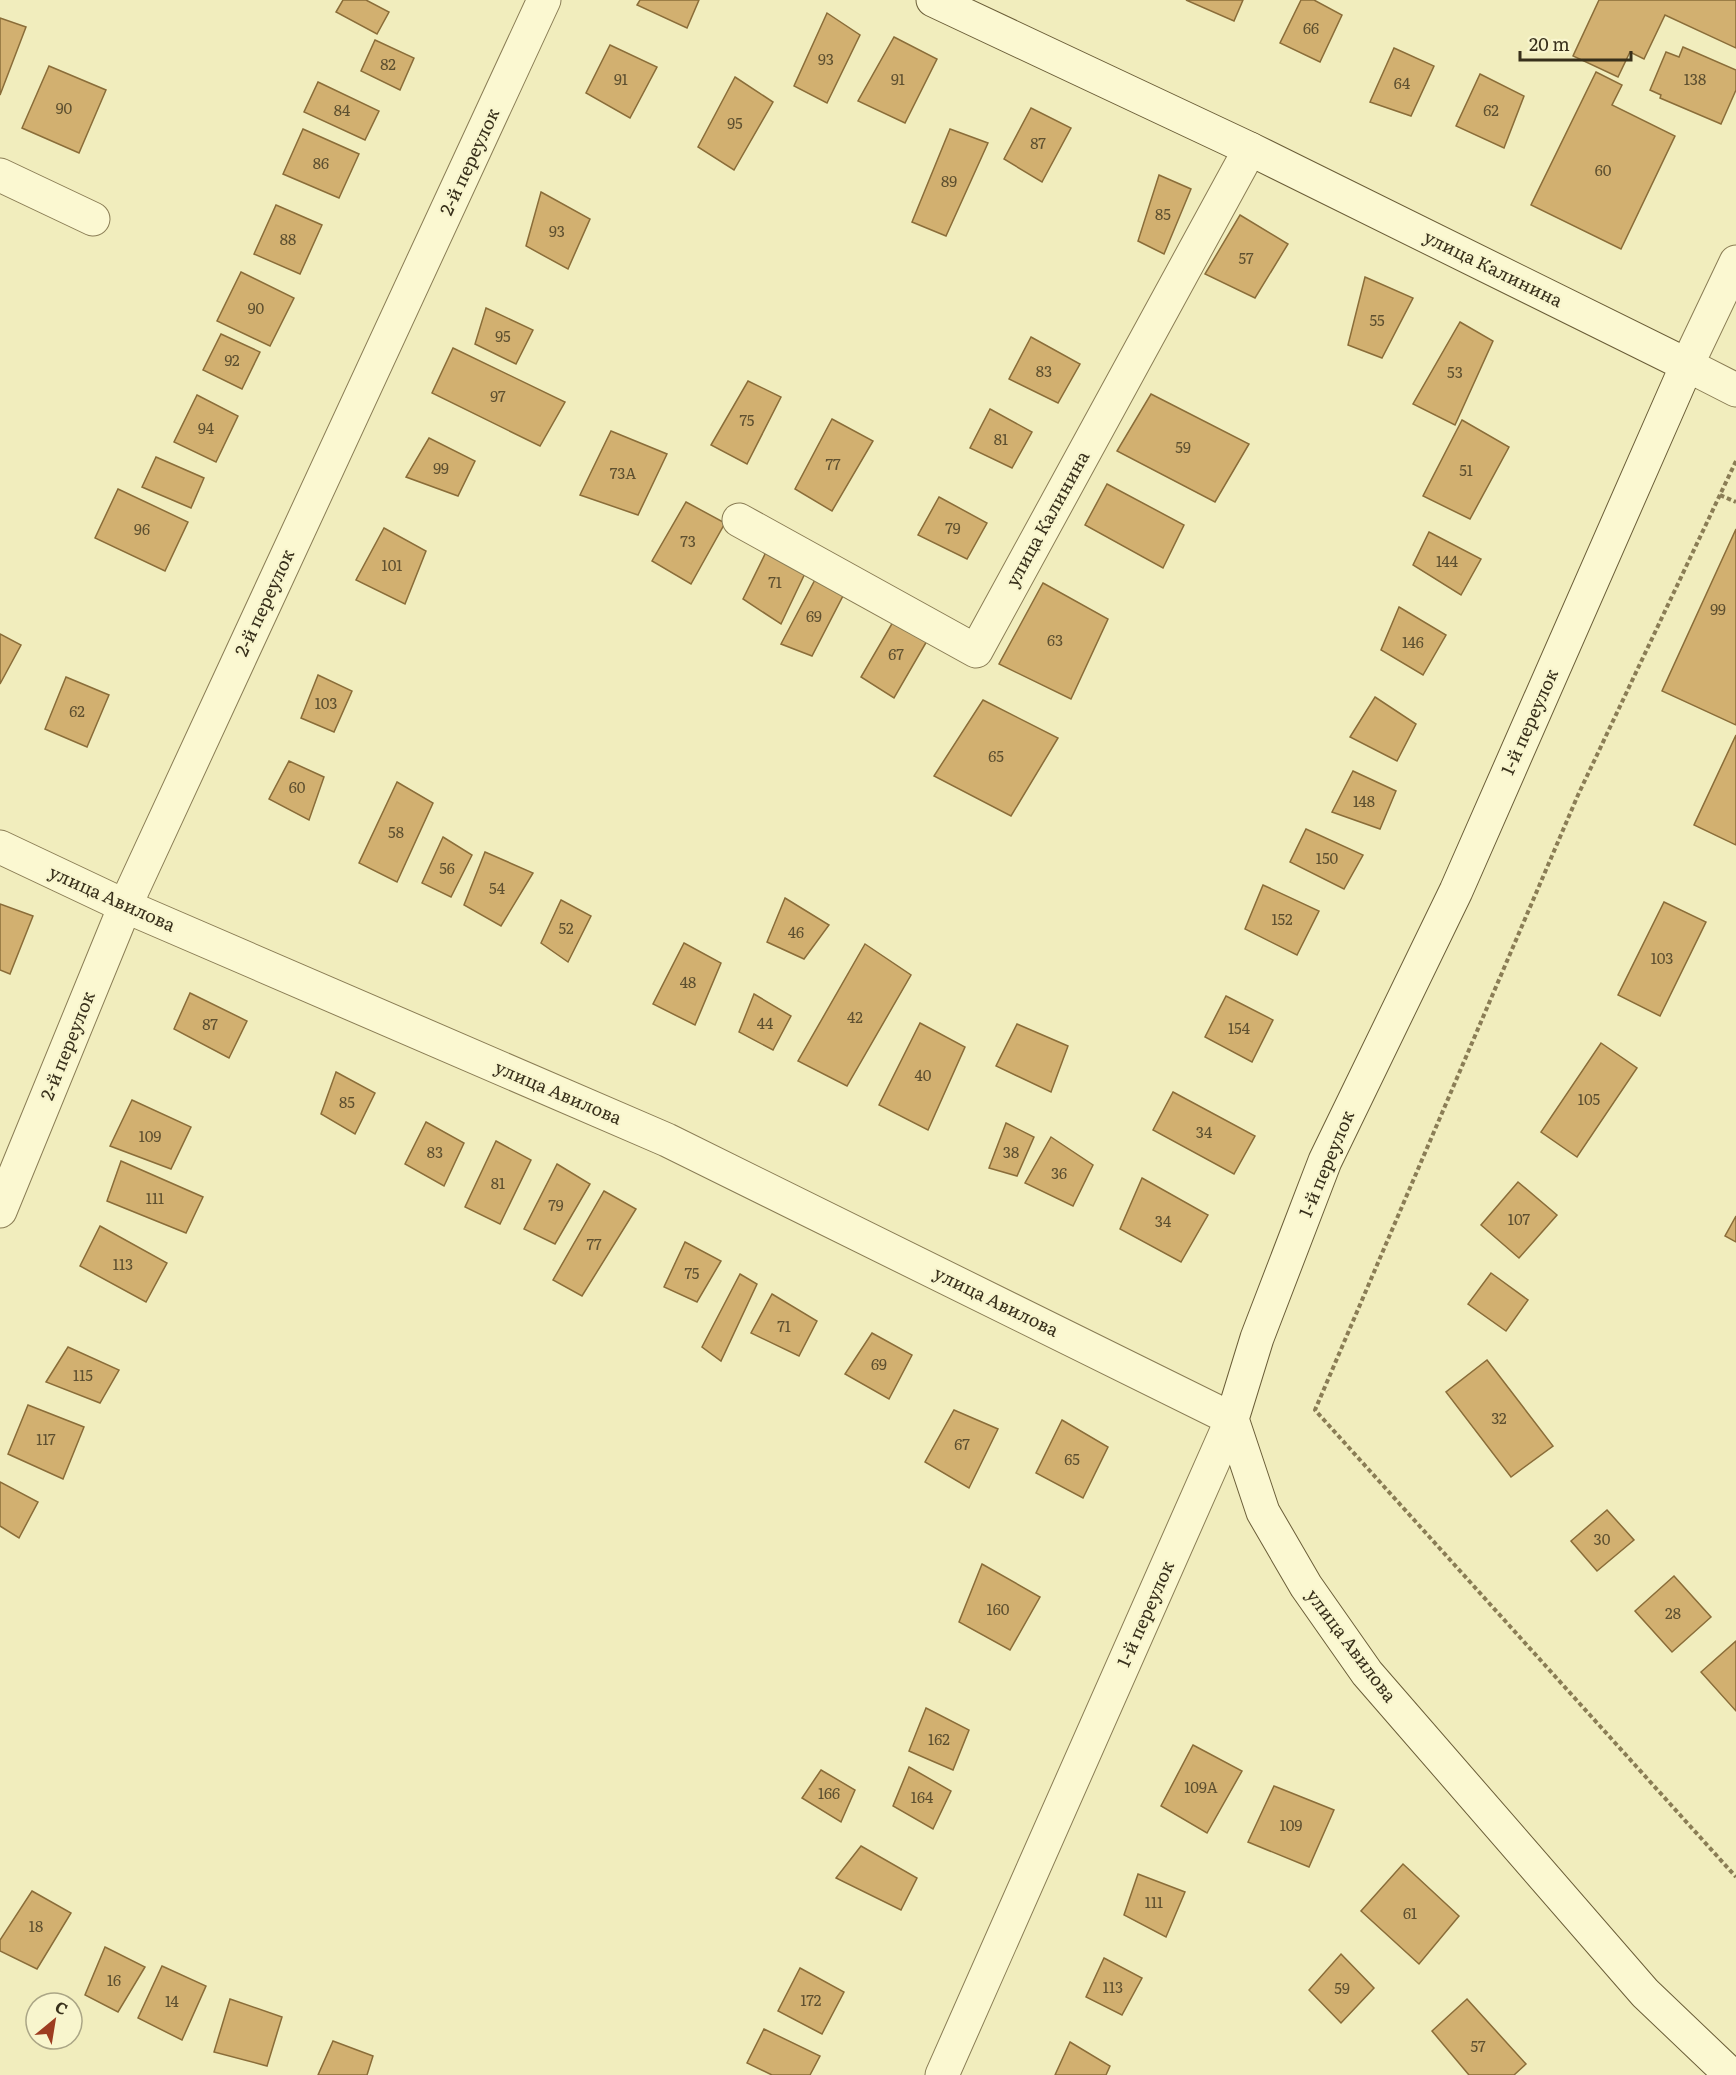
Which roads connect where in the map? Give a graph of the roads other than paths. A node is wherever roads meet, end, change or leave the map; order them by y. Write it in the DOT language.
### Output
graph roads {
  1 [pos="544,0"];
  2 [pos="933,0"];
  3 [pos="1250,149"];
  4 [pos="0,175"];
  5 [pos="93,219"];
  6 [pos="1736,262"];
  7 [pos="1687,365"];
  8 [pos="1736,390"];
  9 [pos="739,520"];
  10 [pos="0,847"];
  11 [pos="125,906"];
  12 [pos="0,1211"];
  13 [pos="1232,1419"];
  14 [pos="942,2075"];
  15 [pos="1731,2075"];
  1 -- 11 [label="street, 2-й переулок"];
  2 -- 3 [label="street, улица Калинина"];
  3 -- 7 [label="street, улица Калинина"];
  3 -- 9 [label="street, улица Калинина"];
  4 -- 5 [label="street"];
  6 -- 7 [label="street, 1-й переулок"];
  7 -- 8 [label="street, улица Калинина"];
  7 -- 13 [label="street, 1-й переулок"];
  10 -- 11 [label="street, улица Авилова"];
  11 -- 12 [label="street, 2-й переулок"];
  11 -- 13 [label="street, улица Авилова"];
  13 -- 14 [label="street, 1-й переулок"];
  13 -- 15 [label="street, улица Авилова"];
}
